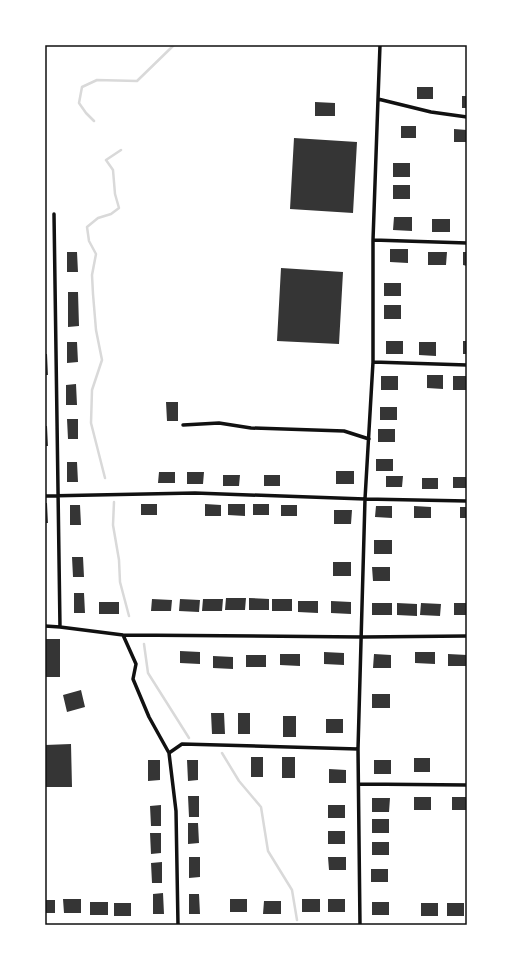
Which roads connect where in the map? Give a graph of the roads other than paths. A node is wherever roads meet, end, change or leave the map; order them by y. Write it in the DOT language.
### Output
graph roads {
  1 [pos="380,45"];
  2 [pos="378,99"];
  3 [pos="467,117"];
  4 [pos="54,214"];
  5 [pos="373,240"];
  6 [pos="467,243"];
  7 [pos="373,362"];
  8 [pos="467,364"];
  9 [pos="183,425"];
  10 [pos="368,438"];
  11 [pos="45,496"];
  12 [pos="58,496"];
  13 [pos="365,499"];
  14 [pos="467,501"];
  15 [pos="45,626"];
  16 [pos="60,627"];
  17 [pos="122,635"];
  18 [pos="467,636"];
  19 [pos="362,637"];
  20 [pos="358,749"];
  21 [pos="169,753"];
  22 [pos="359,784"];
  23 [pos="467,785"];
  24 [pos="178,925"];
  25 [pos="360,925"];
  1 -- 2 [label="street"];
  2 -- 3 [label="street"];
  2 -- 5 [label="street"];
  4 -- 12 [label="street"];
  5 -- 6 [label="street"];
  5 -- 7 [label="street"];
  7 -- 8 [label="street"];
  7 -- 10 [label="street"];
  9 -- 10 [label="street"];
  10 -- 13 [label="street"];
  11 -- 12 [label="street"];
  12 -- 13 [label="street"];
  12 -- 16 [label="street"];
  13 -- 14 [label="street"];
  13 -- 19 [label="street"];
  15 -- 16 [label="street"];
  16 -- 17 [label="street"];
  17 -- 19 [label="street"];
  17 -- 21 [label="street"];
  18 -- 19 [label="street"];
  19 -- 20 [label="street"];
  20 -- 21 [label="street"];
  20 -- 22 [label="street"];
  21 -- 24 [label="street"];
  22 -- 23 [label="street"];
  22 -- 25 [label="street"];
}
